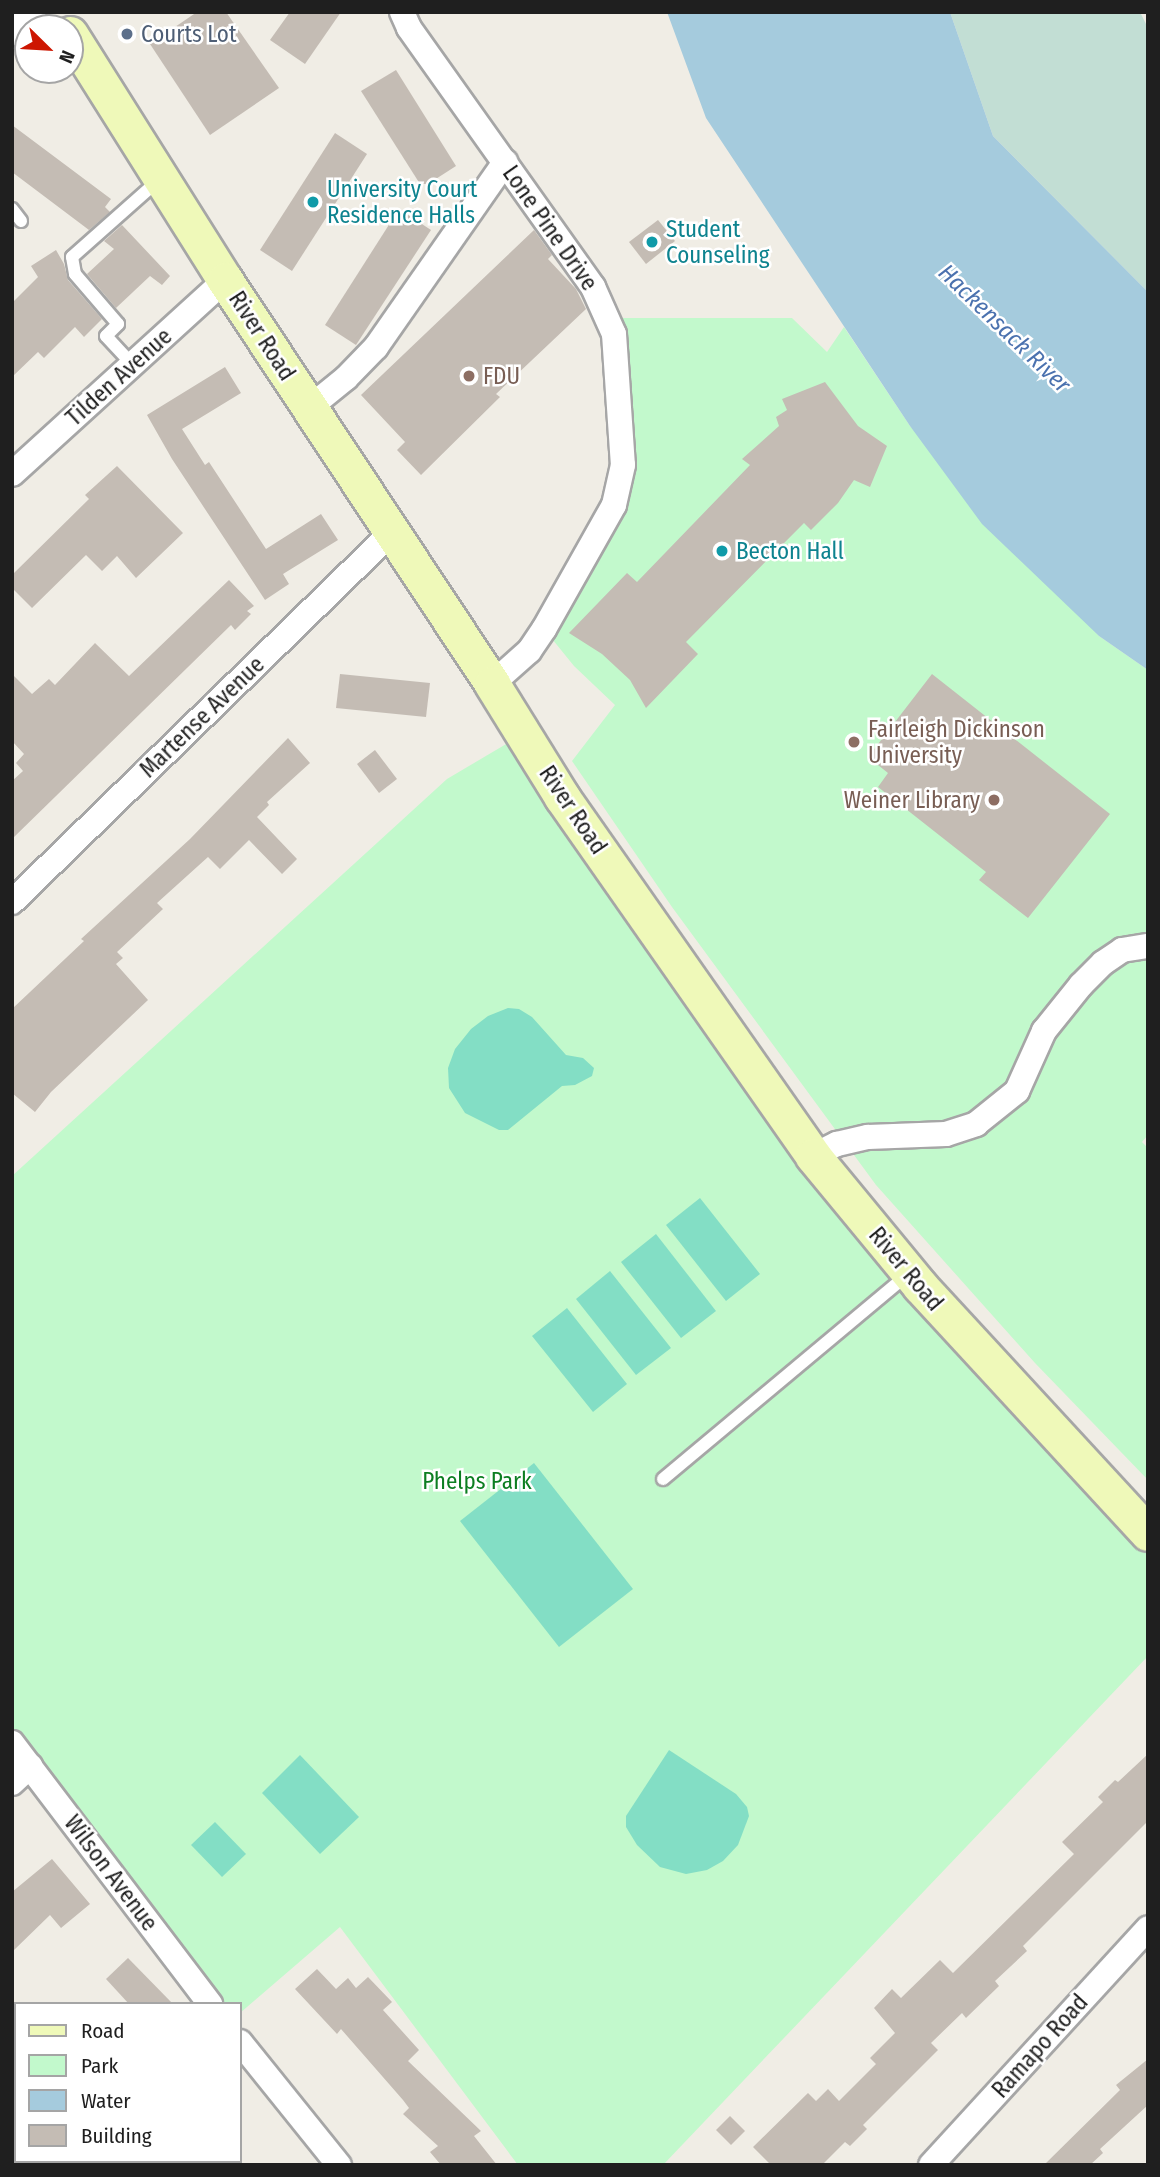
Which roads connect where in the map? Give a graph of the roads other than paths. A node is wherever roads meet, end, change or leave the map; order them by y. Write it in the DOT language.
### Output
graph roads {
  1 [pos="34,12"];
  2 [pos="402,12"];
  3 [pos="12,33"];
  4 [pos="84,56"];
  5 [pos="505,162"];
  6 [pos="160,178"];
  7 [pos="12,209"];
  8 [pos="21,221"];
  9 [pos="225,279"];
  10 [pos="132,364"];
  11 [pos="309,408"];
  12 [pos="12,474"];
  13 [pos="391,533"];
  14 [pos="492,684"];
  15 [pos="12,902"];
  16 [pos="1148,946"];
  17 [pos="813,1156"];
  18 [pos="909,1273"];
  19 [pos="663,1479"];
  20 [pos="1148,1533"];
  21 [pos="12,1742"];
  22 [pos="30,1766"];
  23 [pos="12,1783"];
  24 [pos="1148,1928"];
  25 [pos="208,2002"];
  26 [pos="242,2044"];
  27 [pos="339,2165"];
  28 [pos="931,2165"];
  1 -- 3 [label="street"];
  2 -- 5 [label="street, Lone Pine Drive"];
  4 -- 6 [label="main road, River Road"];
  5 -- 11 [label="street"];
  5 -- 14 [label="street, Lone Pine Drive"];
  6 -- 9 [label="main road, River Road"];
  6 -- 10 [label="lane"];
  7 -- 8 [label="lane"];
  9 -- 10 [label="street, Tilden Avenue"];
  9 -- 11 [label="main road, River Road"];
  10 -- 12 [label="street, Tilden Avenue"];
  11 -- 13 [label="main road, River Road"];
  13 -- 14 [label="main road, River Road"];
  13 -- 15 [label="street, Martense Avenue"];
  14 -- 17 [label="main road, River Road"];
  16 -- 17 [label="street"];
  17 -- 18 [label="main road, River Road"];
  18 -- 19 [label="lane"];
  18 -- 20 [label="main road, River Road"];
  21 -- 22 [label="street, Wilson Avenue"];
  22 -- 23 [label="street"];
  22 -- 25 [label="street, Wilson Avenue"];
  24 -- 28 [label="street, Ramapo Road"];
  26 -- 27 [label="street"];
}
